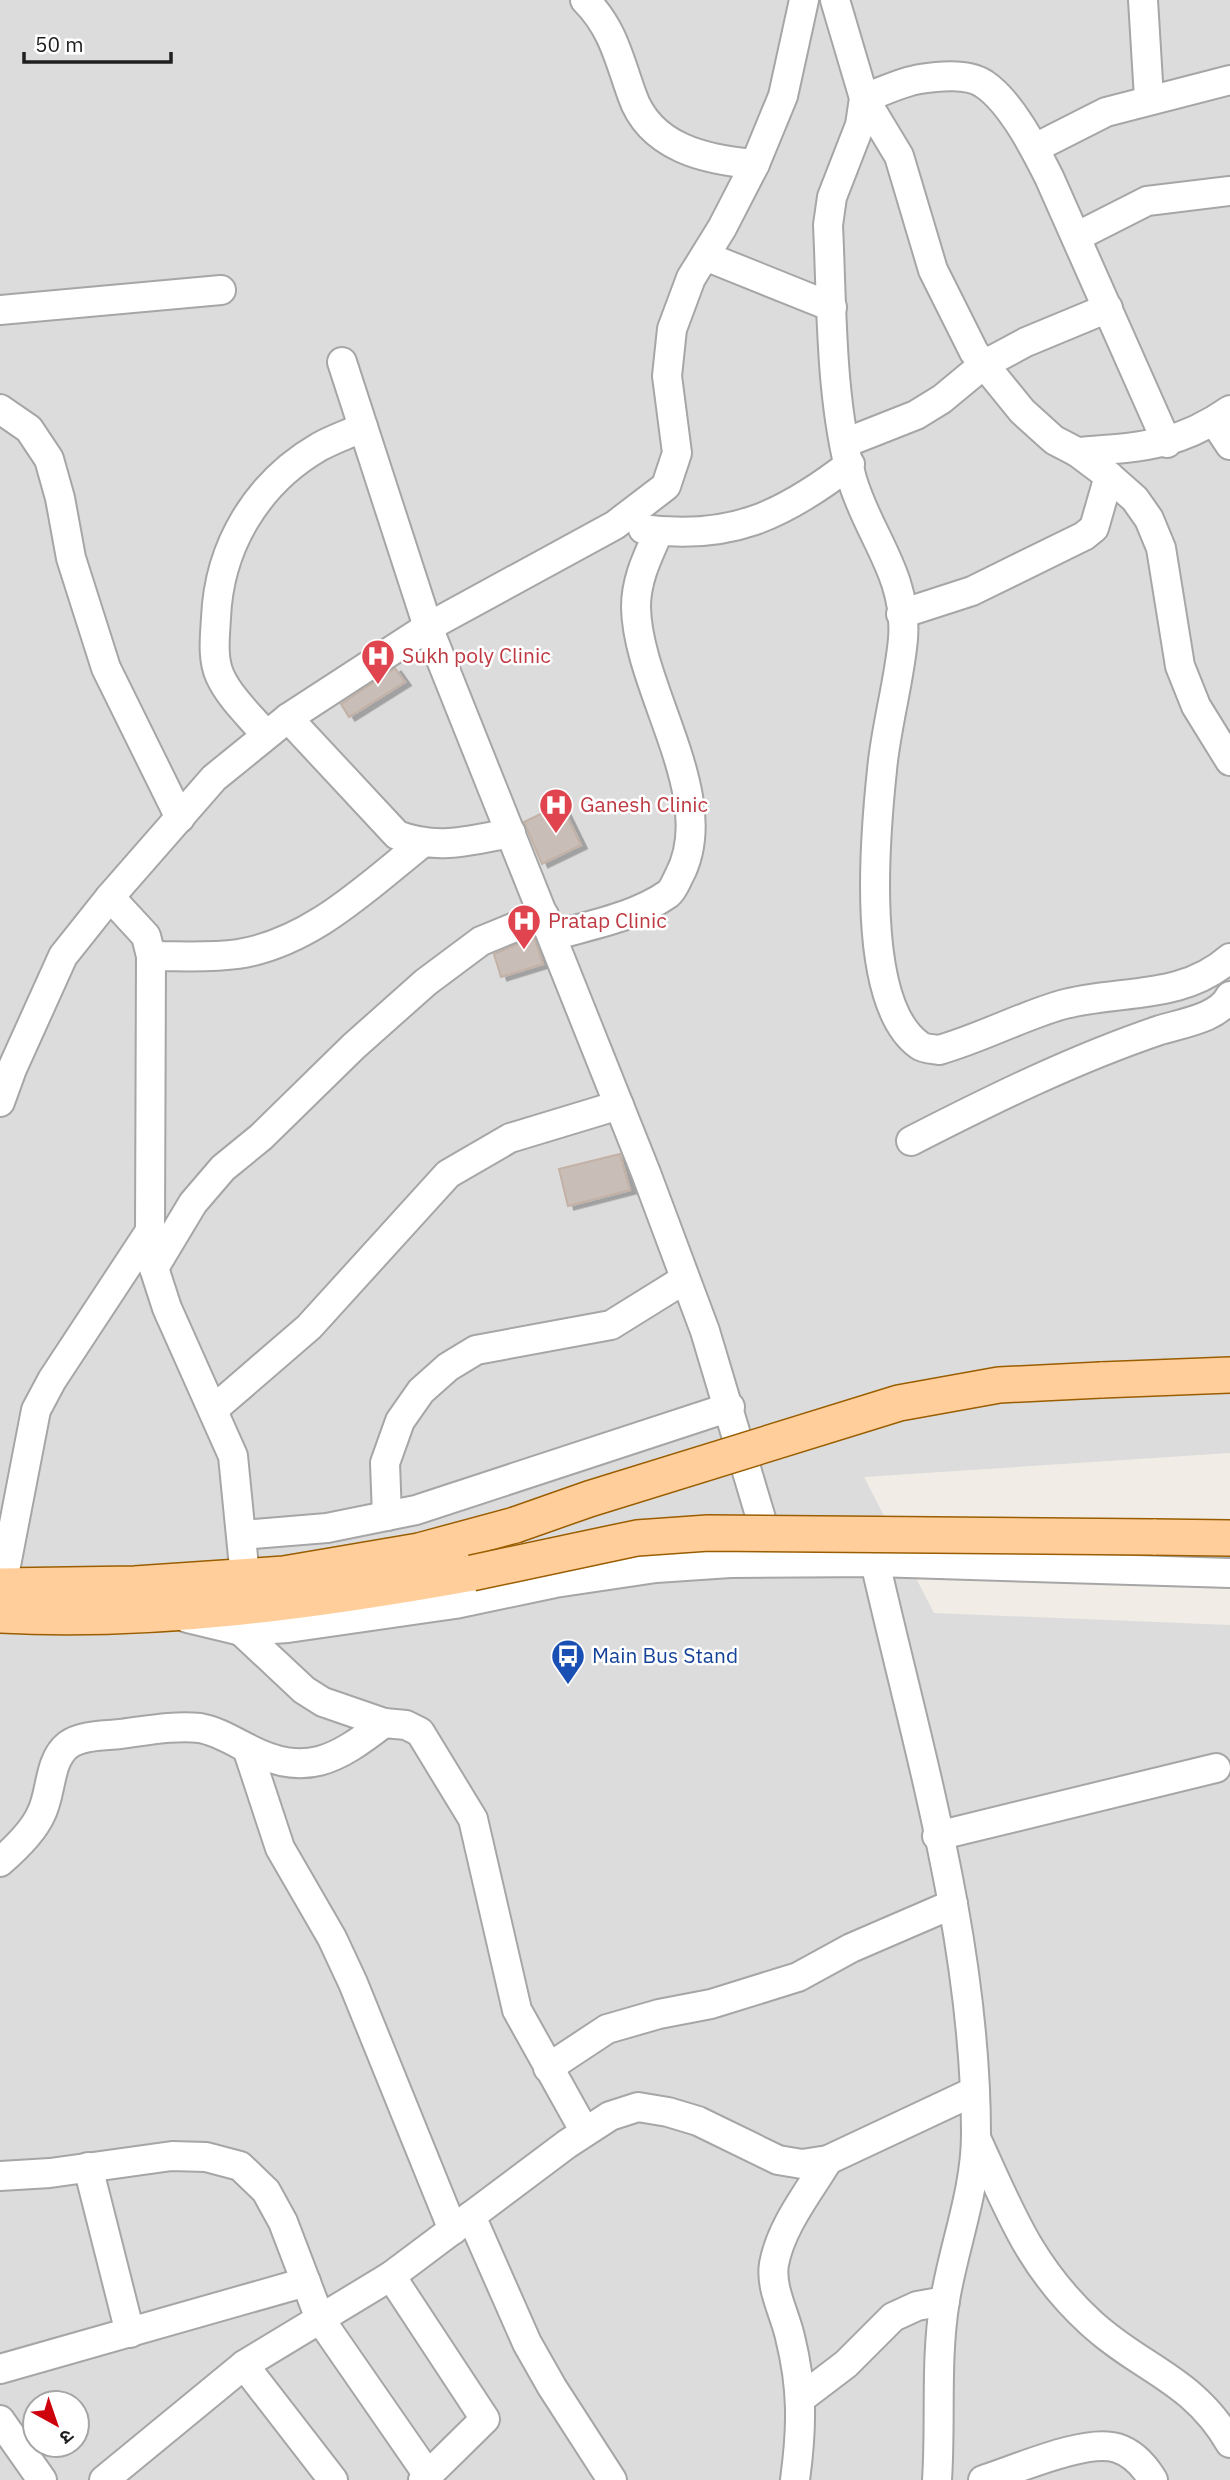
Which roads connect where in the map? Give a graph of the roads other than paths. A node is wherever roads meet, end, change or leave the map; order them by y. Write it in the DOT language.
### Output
graph roads {
  1 [pos="585,0"];
  2 [pos="804,0"];
  3 [pos="835,0"];
  4 [pos="1143,0"];
  5 [pos="1230,80"];
  6 [pos="864,98"];
  7 [pos="1149,98"];
  8 [pos="1035,148"];
  9 [pos="755,164"];
  10 [pos="1230,191"];
  11 [pos="1076,237"];
  12 [pos="705,256"];
  13 [pos="221,290"];
  14 [pos="832,307"];
  15 [pos="1108,308"];
  16 [pos="0,310"];
  17 [pos="342,362"];
  18 [pos="984,365"];
  19 [pos="0,409"];
  20 [pos="1222,415"];
  21 [pos="363,427"];
  22 [pos="1167,443"];
  23 [pos="1230,445"];
  24 [pos="1077,452"];
  25 [pos="847,454"];
  26 [pos="1110,476"];
  27 [pos="615,525"];
  28 [pos="659,531"];
  29 [pos="901,614"];
  30 [pos="428,627"];
  31 [pos="277,726"];
  32 [pos="1230,761"];
  33 [pos="180,818"];
  34 [pos="511,833"];
  35 [pos="421,844"];
  36 [pos="110,897"];
  37 [pos="548,926"];
  38 [pos="151,956"];
  39 [pos="1230,958"];
  40 [pos="1230,996"];
  41 [pos="0,1102"];
  42 [pos="619,1105"];
  43 [pos="911,1141"];
  44 [pos="150,1231"];
  45 [pos="154,1268"];
  46 [pos="685,1279"];
  47 [pos="1230,1375"];
  48 [pos="730,1407"];
  49 [pos="214,1409"];
  50 [pos="387,1516"];
  51 [pos="242,1535"];
  52 [pos="1224,1537"];
  53 [pos="774,1562"];
  54 [pos="875,1562"];
  55 [pos="1230,1573"];
  56 [pos="245,1577"];
  57 [pos="1,1596"];
  58 [pos="164,1613"];
  59 [pos="241,1631"];
  60 [pos="384,1723"];
  61 [pos="247,1748"];
  62 [pos="1216,1768"];
  63 [pos="937,1836"];
  64 [pos="0,1863"];
  65 [pos="953,1904"];
  66 [pos="548,2068"];
  67 [pos="975,2091"];
  68 [pos="585,2132"];
  69 [pos="976,2137"];
  70 [pos="828,2160"];
  71 [pos="88,2167"];
  72 [pos="0,2176"];
  73 [pos="462,2223"];
  74 [pos="391,2276"];
  75 [pos="306,2283"];
  76 [pos="945,2301"];
  77 [pos="320,2319"];
  78 [pos="130,2333"];
  79 [pos="244,2365"];
  80 [pos="0,2369"];
  81 [pos="800,2399"];
  82 [pos="0,2420"];
  83 [pos="1230,2443"];
  84 [pos="115,2476"];
  85 [pos="425,2478"];
  86 [pos="42,2480"];
  87 [pos="333,2480"];
  88 [pos="612,2480"];
  89 [pos="795,2480"];
  90 [pos="937,2480"];
  91 [pos="983,2480"];
  92 [pos="1153,2480"];
  1 -- 9 [label="street"];
  2 -- 9 [label="street"];
  3 -- 6 [label="street"];
  4 -- 7 [label="street"];
  5 -- 7 [label="street"];
  6 -- 8 [label="street"];
  6 -- 14 [label="street"];
  6 -- 18 [label="street"];
  7 -- 8 [label="street"];
  8 -- 11 [label="street"];
  9 -- 12 [label="street"];
  10 -- 11 [label="street"];
  11 -- 15 [label="street"];
  12 -- 14 [label="street"];
  12 -- 27 [label="street"];
  13 -- 16 [label="street"];
  14 -- 25 [label="street"];
  15 -- 18 [label="street"];
  15 -- 22 [label="street"];
  17 -- 21 [label="street"];
  18 -- 24 [label="street"];
  18 -- 25 [label="street"];
  19 -- 33 [label="street"];
  20 -- 22 [label="street"];
  20 -- 23 [label="street"];
  21 -- 30 [label="street"];
  21 -- 31 [label="street"];
  22 -- 24 [label="street"];
  24 -- 26 [label="street"];
  25 -- 28 [label="street"];
  25 -- 29 [label="street"];
  26 -- 29 [label="street"];
  26 -- 32 [label="street"];
  27 -- 28 [label="street"];
  27 -- 30 [label="street"];
  28 -- 37 [label="street"];
  29 -- 39 [label="street"];
  30 -- 31 [label="street"];
  30 -- 34 [label="street"];
  31 -- 33 [label="street"];
  31 -- 35 [label="street"];
  33 -- 36 [label="street"];
  34 -- 35 [label="street"];
  34 -- 37 [label="street"];
  35 -- 38 [label="street"];
  36 -- 38 [label="street"];
  36 -- 41 [label="street"];
  37 -- 42 [label="street"];
  37 -- 45 [label="street"];
  38 -- 44 [label="street"];
  40 -- 43 [label="street"];
  42 -- 46 [label="street"];
  42 -- 49 [label="street"];
  44 -- 45 [label="street"];
  44 -- 57 [label="street"];
  45 -- 49 [label="street"];
  46 -- 48 [label="street"];
  46 -- 50 [label="street"];
  47 -- 56 [label="main road, bridge"];
  48 -- 50 [label="street"];
  48 -- 53 [label="street"];
  49 -- 51 [label="street"];
  50 -- 51 [label="street"];
  51 -- 56 [label="street"];
  52 -- 58 [label="main road, bridge"];
  53 -- 54 [label="street"];
  53 -- 59 [label="street"];
  54 -- 55 [label="street"];
  54 -- 63 [label="street"];
  56 -- 57 [label="main road"];
  57 -- 58 [label="main road"];
  58 -- 59 [label="street"];
  59 -- 60 [label="street"];
  60 -- 61 [label="street"];
  60 -- 66 [label="street"];
  61 -- 64 [label="street"];
  61 -- 73 [label="street"];
  62 -- 63 [label="street"];
  63 -- 65 [label="street"];
  65 -- 66 [label="street"];
  65 -- 67 [label="street"];
  66 -- 68 [label="street"];
  67 -- 69 [label="street"];
  67 -- 70 [label="street"];
  68 -- 70 [label="street"];
  68 -- 73 [label="street"];
  69 -- 76 [label="street"];
  69 -- 83 [label="street"];
  70 -- 81 [label="street"];
  71 -- 72 [label="street"];
  71 -- 75 [label="street"];
  71 -- 78 [label="street"];
  73 -- 74 [label="street"];
  73 -- 88 [label="street"];
  74 -- 77 [label="street"];
  74 -- 85 [label="street"];
  75 -- 77 [label="street"];
  75 -- 78 [label="street"];
  76 -- 81 [label="street"];
  76 -- 90 [label="street"];
  77 -- 79 [label="street"];
  77 -- 85 [label="street"];
  78 -- 80 [label="street"];
  79 -- 84 [label="street"];
  79 -- 87 [label="street"];
  81 -- 89 [label="street"];
  82 -- 86 [label="street"];
  91 -- 92 [label="street"];
}
